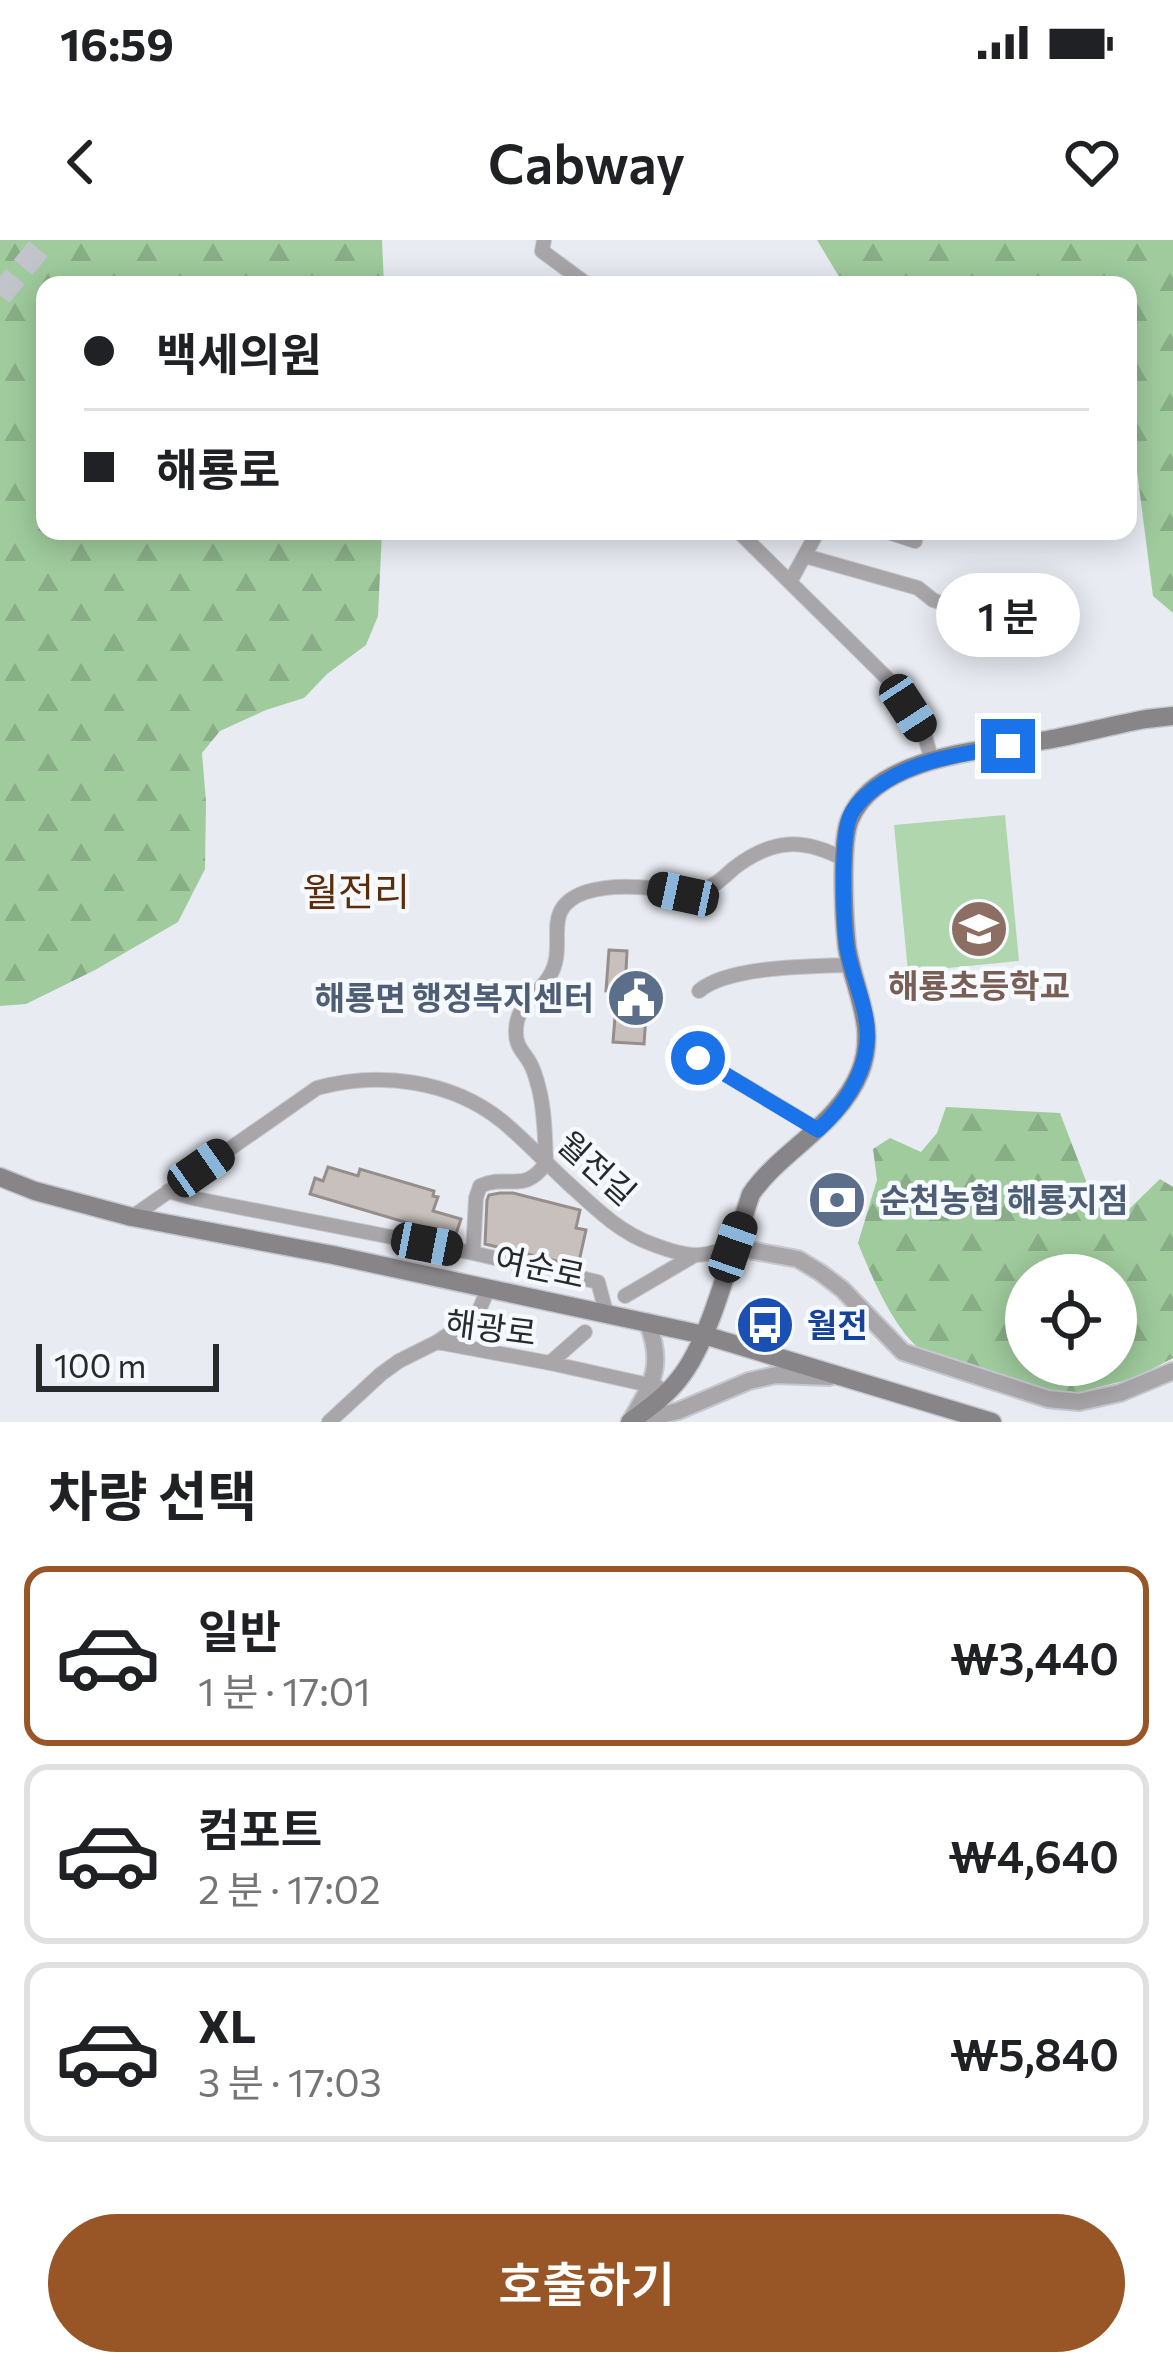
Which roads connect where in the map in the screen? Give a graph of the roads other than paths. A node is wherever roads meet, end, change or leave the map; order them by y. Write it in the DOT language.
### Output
graph roads {
  1 [pos="544,240"];
  2 [pos="576,276"];
  3 [pos="747,540"];
  4 [pos="813,540"];
  5 [pos="912,540"];
  6 [pos="915,541"];
  7 [pos="805,556"];
  8 [pos="790,582"];
  9 [pos="956,608"];
  10 [pos="1173,716"];
  11 [pos="932,761"];
  12 [pos="845,860"];
  13 [pos="851,965"];
  14 [pos="699,991"];
  15 [pos="675,1047"];
  16 [pos="818,1130"];
  17 [pos="546,1163"];
  18 [pos="0,1177"];
  19 [pos="168,1191"];
  20 [pos="0,1193"];
  21 [pos="92,1208"];
  22 [pos="132,1216"];
  23 [pos="733,1247"];
  24 [pos="473,1253"];
  25 [pos="695,1255"];
  26 [pos="489,1287"];
  27 [pos="626,1297"];
  28 [pos="606,1312"];
  29 [pos="647,1322"];
  30 [pos="585,1332"];
  31 [pos="704,1335"];
  32 [pos="436,1342"];
  33 [pos="550,1363"];
  34 [pos="1172,1374"];
  35 [pos="845,1378"];
  36 [pos="660,1388"];
  37 [pos="329,1422"];
  38 [pos="630,1422"];
  39 [pos="992,1422"];
  1 -- 2 [label="street"];
  3 -- 8 [label="street"];
  4 -- 7 [label="street"];
  5 -- 6 [label="street"];
  7 -- 8 [label="street"];
  7 -- 9 [label="street"];
  8 -- 11 [label="street"];
  10 -- 11 [label="main road"];
  11 -- 12 [label="main road"];
  12 -- 13 [label="main road"];
  12 -- 17 [label="street"];
  13 -- 14 [label="street"];
  13 -- 16 [label="main road"];
  15 -- 16 [label="street"];
  16 -- 23 [label="main road"];
  17 -- 19 [label="street, 월전길"];
  17 -- 24 [label="street"];
  17 -- 25 [label="street, 월전길"];
  18 -- 21 [label="main road, 여순로"];
  19 -- 22 [label="street, 월전길"];
  19 -- 24 [label="street"];
  20 -- 21 [label="main road"];
  21 -- 22 [label="main road, 여순로"];
  22 -- 26 [label="main road, 여순로"];
  23 -- 25 [label="street, 월전길"];
  23 -- 31 [label="main road"];
  23 -- 34 [label="street, 월전길"];
  24 -- 28 [label="street"];
  25 -- 27 [label="street"];
  26 -- 28 [label="main road, 여순로"];
  26 -- 32 [label="street"];
  28 -- 29 [label="main road, 여순로"];
  29 -- 31 [label="main road, 여순로"];
  29 -- 36 [label="street"];
  30 -- 33 [label="street"];
  31 -- 35 [label="main road, 여순로"];
  31 -- 36 [label="main road"];
  32 -- 33 [label="street, 해광로"];
  32 -- 37 [label="street, 해광로"];
  33 -- 36 [label="street, 해광로"];
  35 -- 38 [label="street"];
  35 -- 39 [label="main road, 여순로"];
  36 -- 38 [label="main road"];
}
